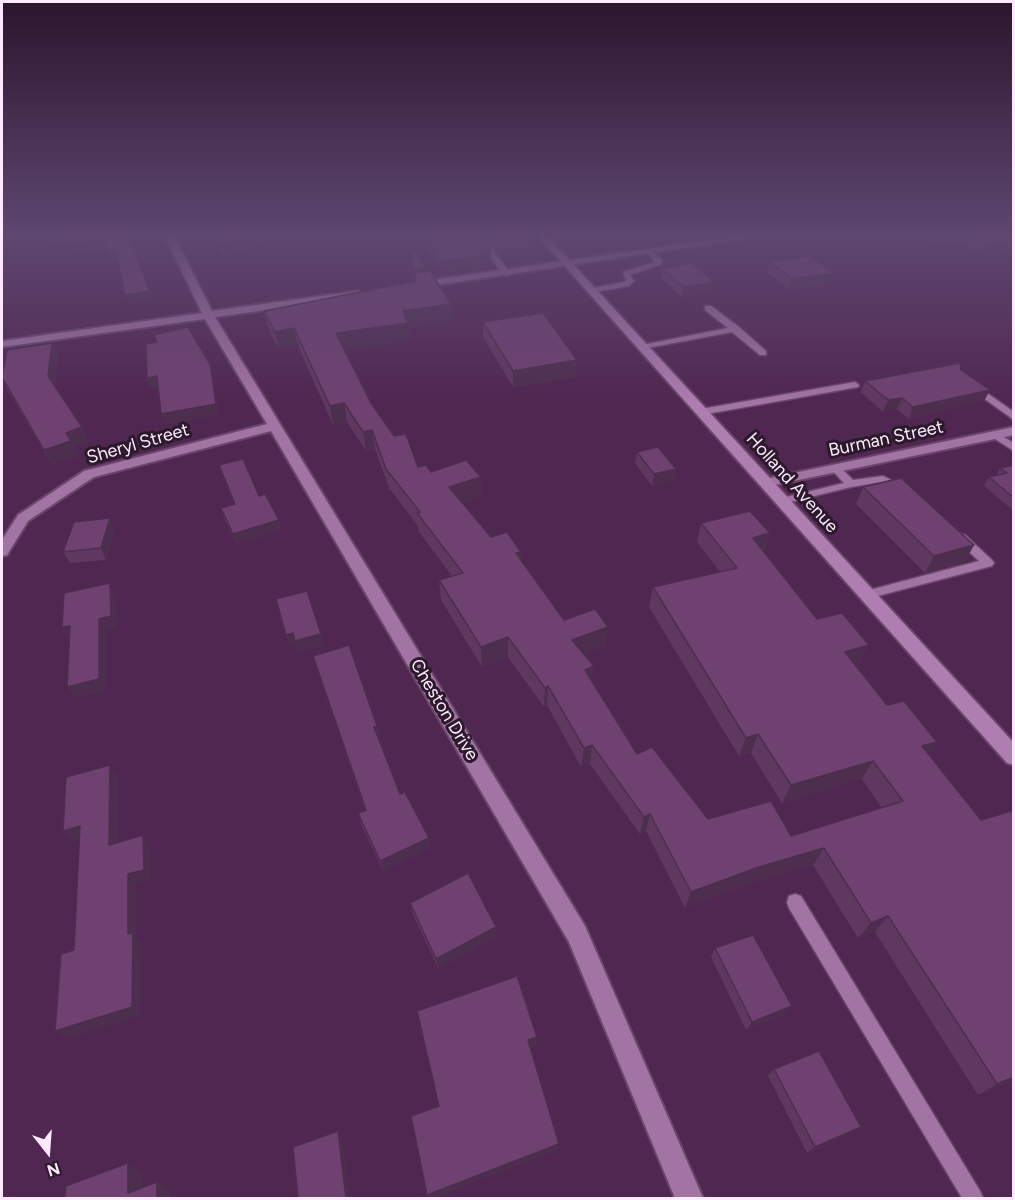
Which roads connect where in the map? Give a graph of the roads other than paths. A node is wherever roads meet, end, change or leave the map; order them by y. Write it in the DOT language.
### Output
graph roads {
  1 [pos="197,292"];
  2 [pos="369,292"];
  3 [pos="592,292"];
  4 [pos="708,308"];
  5 [pos="208,315"];
  6 [pos="736,329"];
  7 [pos="2,344"];
  8 [pos="642,347"];
  9 [pos="764,353"];
  10 [pos="969,383"];
  11 [pos="855,385"];
  12 [pos="701,412"];
  13 [pos="1014,417"];
  14 [pos="276,426"];
  15 [pos="1014,431"];
  16 [pos="995,435"];
  17 [pos="1014,448"];
  18 [pos="835,468"];
  19 [pos="765,483"];
  20 [pos="851,484"];
  21 [pos="912,493"];
  22 [pos="782,501"];
  23 [pos="954,532"];
  24 [pos="2,551"];
  25 [pos="866,595"];
  26 [pos="1014,757"];
  27 [pos="795,902"];
  28 [pos="689,1198"];
  29 [pos="973,1198"];
  1 -- 5 [label="street, Cheston Drive"];
  2 -- 5 [label="street"];
  3 -- 8 [label="main road, Holland Avenue"];
  4 -- 6 [label="lane"];
  5 -- 7 [label="street"];
  5 -- 14 [label="street, Cheston Drive"];
  6 -- 8 [label="lane"];
  6 -- 9 [label="lane"];
  8 -- 12 [label="main road, Holland Avenue"];
  10 -- 13 [label="lane"];
  11 -- 12 [label="lane"];
  12 -- 19 [label="main road, Holland Avenue"];
  14 -- 24 [label="street, Sheryl Street"];
  14 -- 28 [label="street, Cheston Drive"];
  15 -- 16 [label="street, Burman Street"];
  16 -- 17 [label="lane"];
  16 -- 18 [label="street, Burman Street"];
  18 -- 19 [label="street, Burman Street"];
  18 -- 20 [label="lane"];
  19 -- 22 [label="main road, Holland Avenue"];
  20 -- 21 [label="lane"];
  20 -- 22 [label="lane"];
  22 -- 25 [label="main road, Holland Avenue"];
  23 -- 25 [label="lane"];
  25 -- 26 [label="main road, Holland Avenue"];
  27 -- 29 [label="lane"];
}
